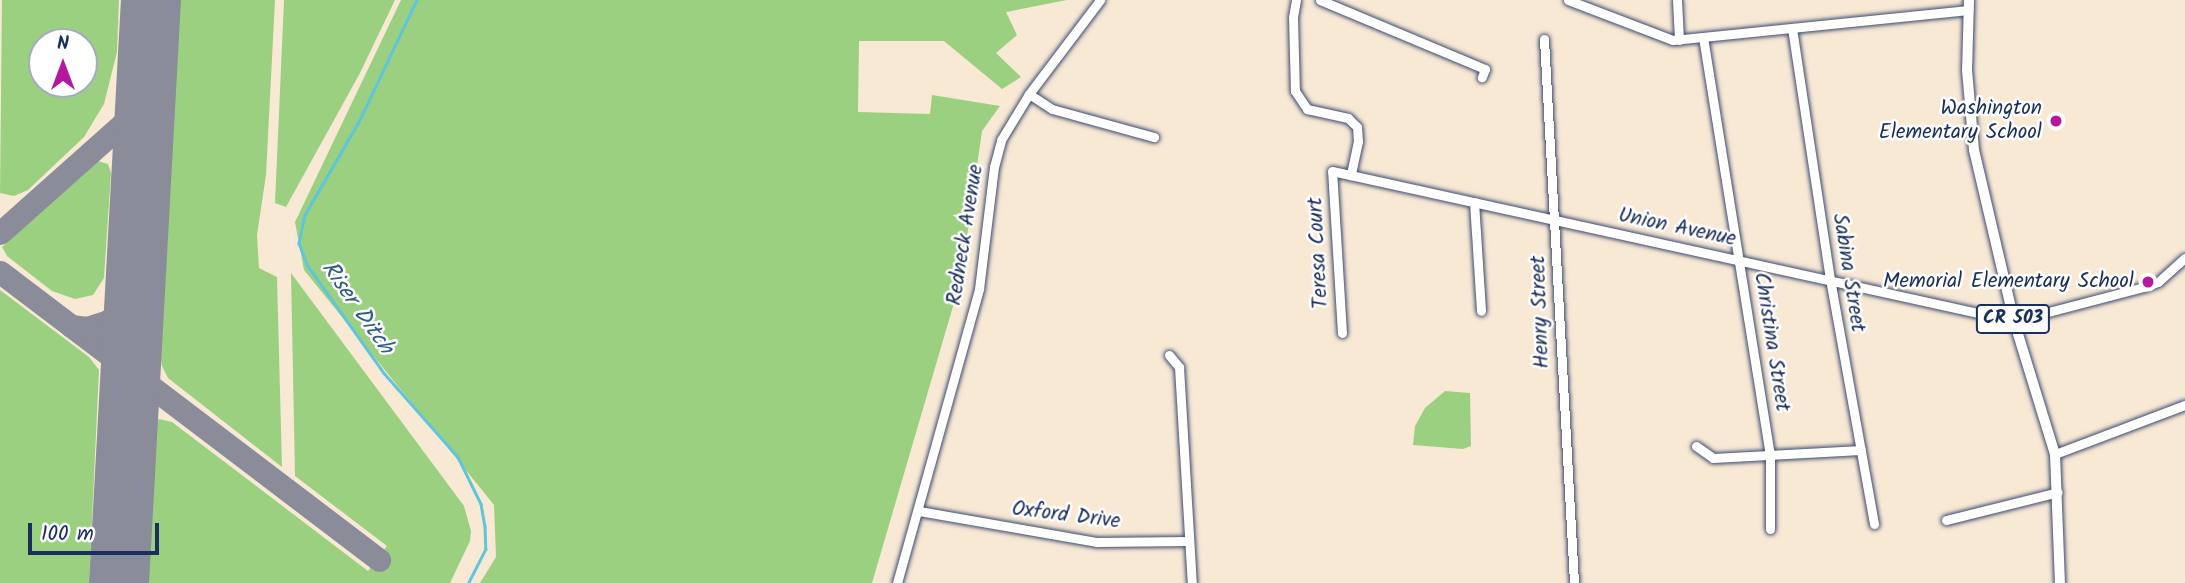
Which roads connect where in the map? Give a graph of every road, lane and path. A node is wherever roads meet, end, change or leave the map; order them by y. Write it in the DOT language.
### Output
graph roads {
  1 [pos="1100,0"];
  2 [pos="1296,0"];
  3 [pos="1320,0"];
  4 [pos="1568,0"];
  5 [pos="1677,0"];
  6 [pos="1968,5"];
  7 [pos="1791,28"];
  8 [pos="1703,37"];
  9 [pos="1544,39"];
  10 [pos="1679,40"];
  11 [pos="1482,77"];
  12 [pos="1029,94"];
  13 [pos="1154,137"];
  14 [pos="1332,171"];
  15 [pos="1351,175"];
  16 [pos="1474,202"];
  17 [pos="1556,219"];
  18 [pos="2185,258"];
  19 [pos="1741,259"];
  20 [pos="1830,279"];
  21 [pos="1480,311"];
  22 [pos="2014,321"];
  23 [pos="1342,333"];
  24 [pos="1169,355"];
  25 [pos="2185,405"];
  26 [pos="1696,446"];
  27 [pos="1860,450"];
  28 [pos="2055,454"];
  29 [pos="1770,455"];
  30 [pos="2058,492"];
  31 [pos="919,510"];
  32 [pos="1946,520"];
  33 [pos="1874,524"];
  34 [pos="1770,529"];
  35 [pos="1189,541"];
  36 [pos="897,583"];
  37 [pos="1192,583"];
  38 [pos="1574,583"];
  39 [pos="2060,583"];
  1 -- 12 [label="street, Redneck Avenue"];
  2 -- 15 [label="street"];
  3 -- 11 [label="street"];
  4 -- 10 [label="street"];
  5 -- 10 [label="street"];
  6 -- 7 [label="street"];
  6 -- 22 [label="main road, CR 503"];
  7 -- 8 [label="street"];
  7 -- 20 [label="street, Sabina Street"];
  8 -- 10 [label="street"];
  8 -- 19 [label="street, Christina Street"];
  9 -- 17 [label="street, Henry Street"];
  12 -- 13 [label="street"];
  12 -- 31 [label="street, Redneck Avenue"];
  14 -- 15 [label="street, Union Avenue"];
  14 -- 23 [label="street, Teresa Court"];
  15 -- 16 [label="street, Union Avenue"];
  16 -- 17 [label="street, Union Avenue"];
  16 -- 21 [label="street"];
  17 -- 19 [label="street, Union Avenue"];
  17 -- 38 [label="street, Henry Street"];
  18 -- 22 [label="street"];
  19 -- 20 [label="street, Union Avenue"];
  19 -- 29 [label="street, Christina Street"];
  20 -- 22 [label="street, Union Avenue"];
  20 -- 27 [label="street, Sabina Street"];
  22 -- 28 [label="main road, CR 503"];
  24 -- 35 [label="street"];
  25 -- 28 [label="street"];
  26 -- 29 [label="street"];
  27 -- 29 [label="street"];
  27 -- 33 [label="street, Sabina Street"];
  28 -- 30 [label="main road, CR 503"];
  29 -- 34 [label="street, Christina Street"];
  30 -- 32 [label="street"];
  30 -- 39 [label="main road, CR 503"];
  31 -- 35 [label="street, Oxford Drive"];
  31 -- 36 [label="street, Redneck Avenue"];
  35 -- 37 [label="street"];
}
